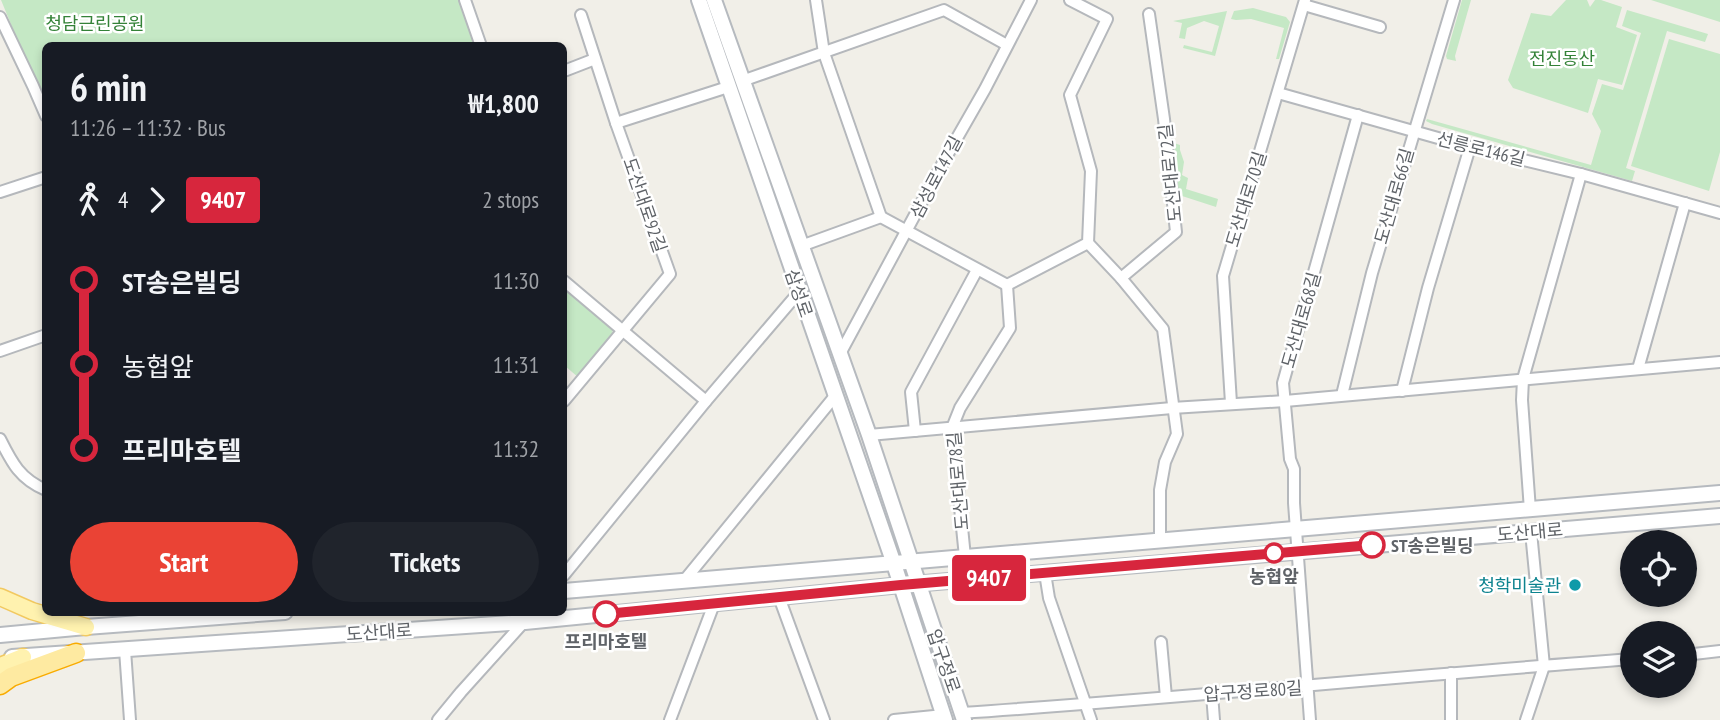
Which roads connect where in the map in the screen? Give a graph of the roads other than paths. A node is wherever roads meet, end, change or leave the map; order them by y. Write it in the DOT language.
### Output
graph roads {
  1 [pos="466,0"];
  2 [pos="699,0"];
  3 [pos="714,0"];
  4 [pos="816,0"];
  5 [pos="1031,0"];
  6 [pos="1070,0"];
  7 [pos="1454,0"];
  8 [pos="1304,2"];
  9 [pos="946,5"];
  10 [pos="1149,14"];
  11 [pos="581,15"];
  12 [pos="0,17"];
  13 [pos="1380,27"];
  14 [pos="480,42"];
  15 [pos="1007,45"];
  16 [pos="824,53"];
  17 [pos="595,59"];
  18 [pos="567,70"];
  19 [pos="735,84"];
  20 [pos="1278,93"];
  21 [pos="42,107"];
  22 [pos="1358,115"];
  23 [pos="616,123"];
  24 [pos="1413,131"];
  25 [pos="1471,147"];
  26 [pos="1581,174"];
  27 [pos="42,178"];
  28 [pos="0,192"];
  29 [pos="1685,203"];
  30 [pos="1720,213"];
  31 [pos="881,217"];
  32 [pos="907,231"];
  33 [pos="1088,243"];
  34 [pos="801,246"];
  35 [pos="977,270"];
  36 [pos="1121,278"];
  37 [pos="567,284"];
  38 [pos="1007,285"];
  39 [pos="799,292"];
  40 [pos="622,331"];
  41 [pos="42,336"];
  42 [pos="0,351"];
  43 [pos="840,354"];
  44 [pos="1720,362"];
  45 [pos="1638,369"];
  46 [pos="1523,379"];
  47 [pos="1402,391"];
  48 [pos="1342,395"];
  49 [pos="835,396"];
  50 [pos="567,397"];
  51 [pos="706,401"];
  52 [pos="1285,401"];
  53 [pos="1231,403"];
  54 [pos="1172,408"];
  55 [pos="952,428"];
  56 [pos="915,430"];
  57 [pos="869,435"];
  58 [pos="0,439"];
  59 [pos="42,488"];
  60 [pos="1720,494"];
  61 [pos="1530,510"];
  62 [pos="1720,516"];
  63 [pos="1297,529"];
  64 [pos="1531,531"];
  65 [pos="1160,541"];
  66 [pos="1298,551"];
  67 [pos="965,557"];
  68 [pos="911,562"];
  69 [pos="894,564"];
  70 [pos="567,571"];
  71 [pos="1045,573"];
  72 [pos="683,582"];
  73 [pos="918,584"];
  74 [pos="901,585"];
  75 [pos="567,591"];
  76 [pos="0,597"];
  77 [pos="779,597"];
  78 [pos="714,604"];
  79 [pos="42,614"];
  80 [pos="567,614"];
  81 [pos="49,616"];
  82 [pos="191,616"];
  83 [pos="529,617"];
  84 [pos="121,619"];
  85 [pos="86,627"];
  86 [pos="0,635"];
  87 [pos="1160,642"];
  88 [pos="125,650"];
  89 [pos="1720,651"];
  90 [pos="76,653"];
  91 [pos="1697,654"];
  92 [pos="23,657"];
  93 [pos="0,658"];
  94 [pos="1620,660"];
  95 [pos="0,666"];
  96 [pos="1544,666"];
  97 [pos="1451,673"];
  98 [pos="0,685"];
  99 [pos="1307,687"];
  100 [pos="1212,694"];
  101 [pos="1166,697"];
  102 [pos="1085,704"];
  103 [pos="963,716"];
  104 [pos="944,718"];
  105 [pos="130,720"];
  106 [pos="438,720"];
  107 [pos="670,720"];
  108 [pos="824,720"];
  109 [pos="894,720"];
  110 [pos="1091,720"];
  111 [pos="1214,720"];
  112 [pos="1310,720"];
  113 [pos="1451,720"];
  114 [pos="1525,720"];
  1 -- 14 [label="street"];
  2 -- 19 [label="main road, 삼성로"];
  3 -- 19 [label="main road, 삼성로"];
  4 -- 16 [label="street"];
  5 -- 15 [label="street, 삼성로147길"];
  6 -- 33 [label="street"];
  7 -- 24 [label="street, 도산대로66길"];
  8 -- 13 [label="street"];
  8 -- 20 [label="street, 도산대로70길"];
  9 -- 15 [label="street"];
  9 -- 16 [label="street"];
  10 -- 36 [label="street, 도산대로72길"];
  11 -- 17 [label="street, 도산대로92길"];
  12 -- 21 [label="street"];
  15 -- 32 [label="street, 삼성로147길"];
  16 -- 19 [label="street"];
  16 -- 31 [label="street"];
  17 -- 18 [label="street"];
  17 -- 23 [label="street, 도산대로92길"];
  19 -- 23 [label="street"];
  19 -- 34 [label="main road, 삼성로"];
  19 -- 39 [label="main road, 삼성로"];
  20 -- 22 [label="street, 선릉로146길"];
  20 -- 53 [label="street, 도산대로70길"];
  22 -- 24 [label="street, 선릉로146길"];
  22 -- 52 [label="street, 도산대로68길"];
  23 -- 40 [label="street, 도산대로92길"];
  24 -- 25 [label="street, 선릉로146길"];
  24 -- 48 [label="street, 도산대로66길"];
  25 -- 26 [label="street, 선릉로146길"];
  25 -- 47 [label="street"];
  26 -- 29 [label="street, 선릉로146길"];
  26 -- 46 [label="street"];
  27 -- 28 [label="street"];
  29 -- 30 [label="street, 선릉로146길"];
  29 -- 45 [label="street"];
  31 -- 32 [label="street"];
  31 -- 34 [label="street"];
  32 -- 35 [label="street"];
  32 -- 43 [label="street, 삼성로147길"];
  33 -- 36 [label="street"];
  33 -- 38 [label="street"];
  34 -- 43 [label="main road, 삼성로"];
  35 -- 38 [label="street"];
  35 -- 56 [label="street"];
  36 -- 54 [label="street"];
  37 -- 40 [label="street"];
  38 -- 55 [label="street, 도산대로78길"];
  39 -- 49 [label="main road, 삼성로"];
  39 -- 51 [label="street"];
  40 -- 50 [label="street, 도산대로92길"];
  40 -- 51 [label="street"];
  41 -- 42 [label="street"];
  43 -- 57 [label="main road, 삼성로"];
  44 -- 45 [label="street"];
  45 -- 46 [label="street"];
  46 -- 47 [label="street"];
  46 -- 61 [label="street"];
  47 -- 48 [label="street"];
  48 -- 52 [label="street"];
  49 -- 69 [label="main road, 삼성로"];
  49 -- 72 [label="street"];
  51 -- 70 [label="street"];
  52 -- 53 [label="street"];
  52 -- 63 [label="street, 도산대로68길"];
  53 -- 54 [label="street"];
  54 -- 55 [label="street"];
  54 -- 65 [label="street"];
  55 -- 56 [label="street"];
  55 -- 67 [label="street, 도산대로78길"];
  56 -- 57 [label="street"];
  57 -- 68 [label="main road, 삼성로"];
  58 -- 59 [label="street"];
  60 -- 61 [label="main road, 도산대로"];
  61 -- 63 [label="main road, 도산대로"];
  62 -- 64 [label="main road, 도산대로"];
  63 -- 65 [label="main road, 도산대로"];
  63 -- 66 [label="street, 도산대로68길"];
  64 -- 66 [label="main road, 도산대로"];
  64 -- 96 [label="street"];
  65 -- 67 [label="main road, 도산대로"];
  66 -- 71 [label="main road, 도산대로"];
  66 -- 99 [label="street, 도산대로68길"];
  67 -- 68 [label="main road, 도산대로"];
  68 -- 69 [label="main road, 도산대로"];
  68 -- 73 [label="main road, 압구정로"];
  69 -- 72 [label="main road, 도산대로"];
  69 -- 74 [label="main road, 삼성로"];
  71 -- 73 [label="main road, 도산대로"];
  71 -- 102 [label="street"];
  72 -- 75 [label="main road, 도산대로"];
  73 -- 74 [label="main road, 도산대로"];
  73 -- 103 [label="main road, 압구정로"];
  74 -- 77 [label="main road, 도산대로"];
  74 -- 104 [label="main road, 압구정로"];
  76 -- 79 [label="main road"];
  77 -- 78 [label="main road, 도산대로"];
  77 -- 108 [label="street"];
  78 -- 80 [label="main road, 도산대로"];
  78 -- 107 [label="street"];
  81 -- 85 [label="main road"];
  82 -- 84 [label="main road"];
  83 -- 88 [label="main road, 도산대로"];
  83 -- 106 [label="street"];
  84 -- 85 [label="main road"];
  85 -- 86 [label="main road"];
  87 -- 101 [label="street"];
  88 -- 90 [label="main road, 도산대로"];
  88 -- 105 [label="street"];
  89 -- 91 [label="street"];
  90 -- 92 [label="main road, 도산대로"];
  90 -- 98 [label="highway"];
  92 -- 93 [label="main road, 도산대로"];
  92 -- 95 [label="main road"];
  94 -- 96 [label="street, 압구정로80길"];
  96 -- 97 [label="street, 압구정로80길"];
  96 -- 114 [label="street"];
  97 -- 99 [label="street, 압구정로80길"];
  97 -- 113 [label="street"];
  99 -- 100 [label="street, 압구정로80길"];
  99 -- 112 [label="street, 도산대로68길"];
  100 -- 101 [label="street, 압구정로80길"];
  100 -- 111 [label="street"];
  101 -- 102 [label="street, 압구정로80길"];
  102 -- 103 [label="street, 압구정로80길"];
  102 -- 110 [label="street"];
  104 -- 109 [label="street"];
}
